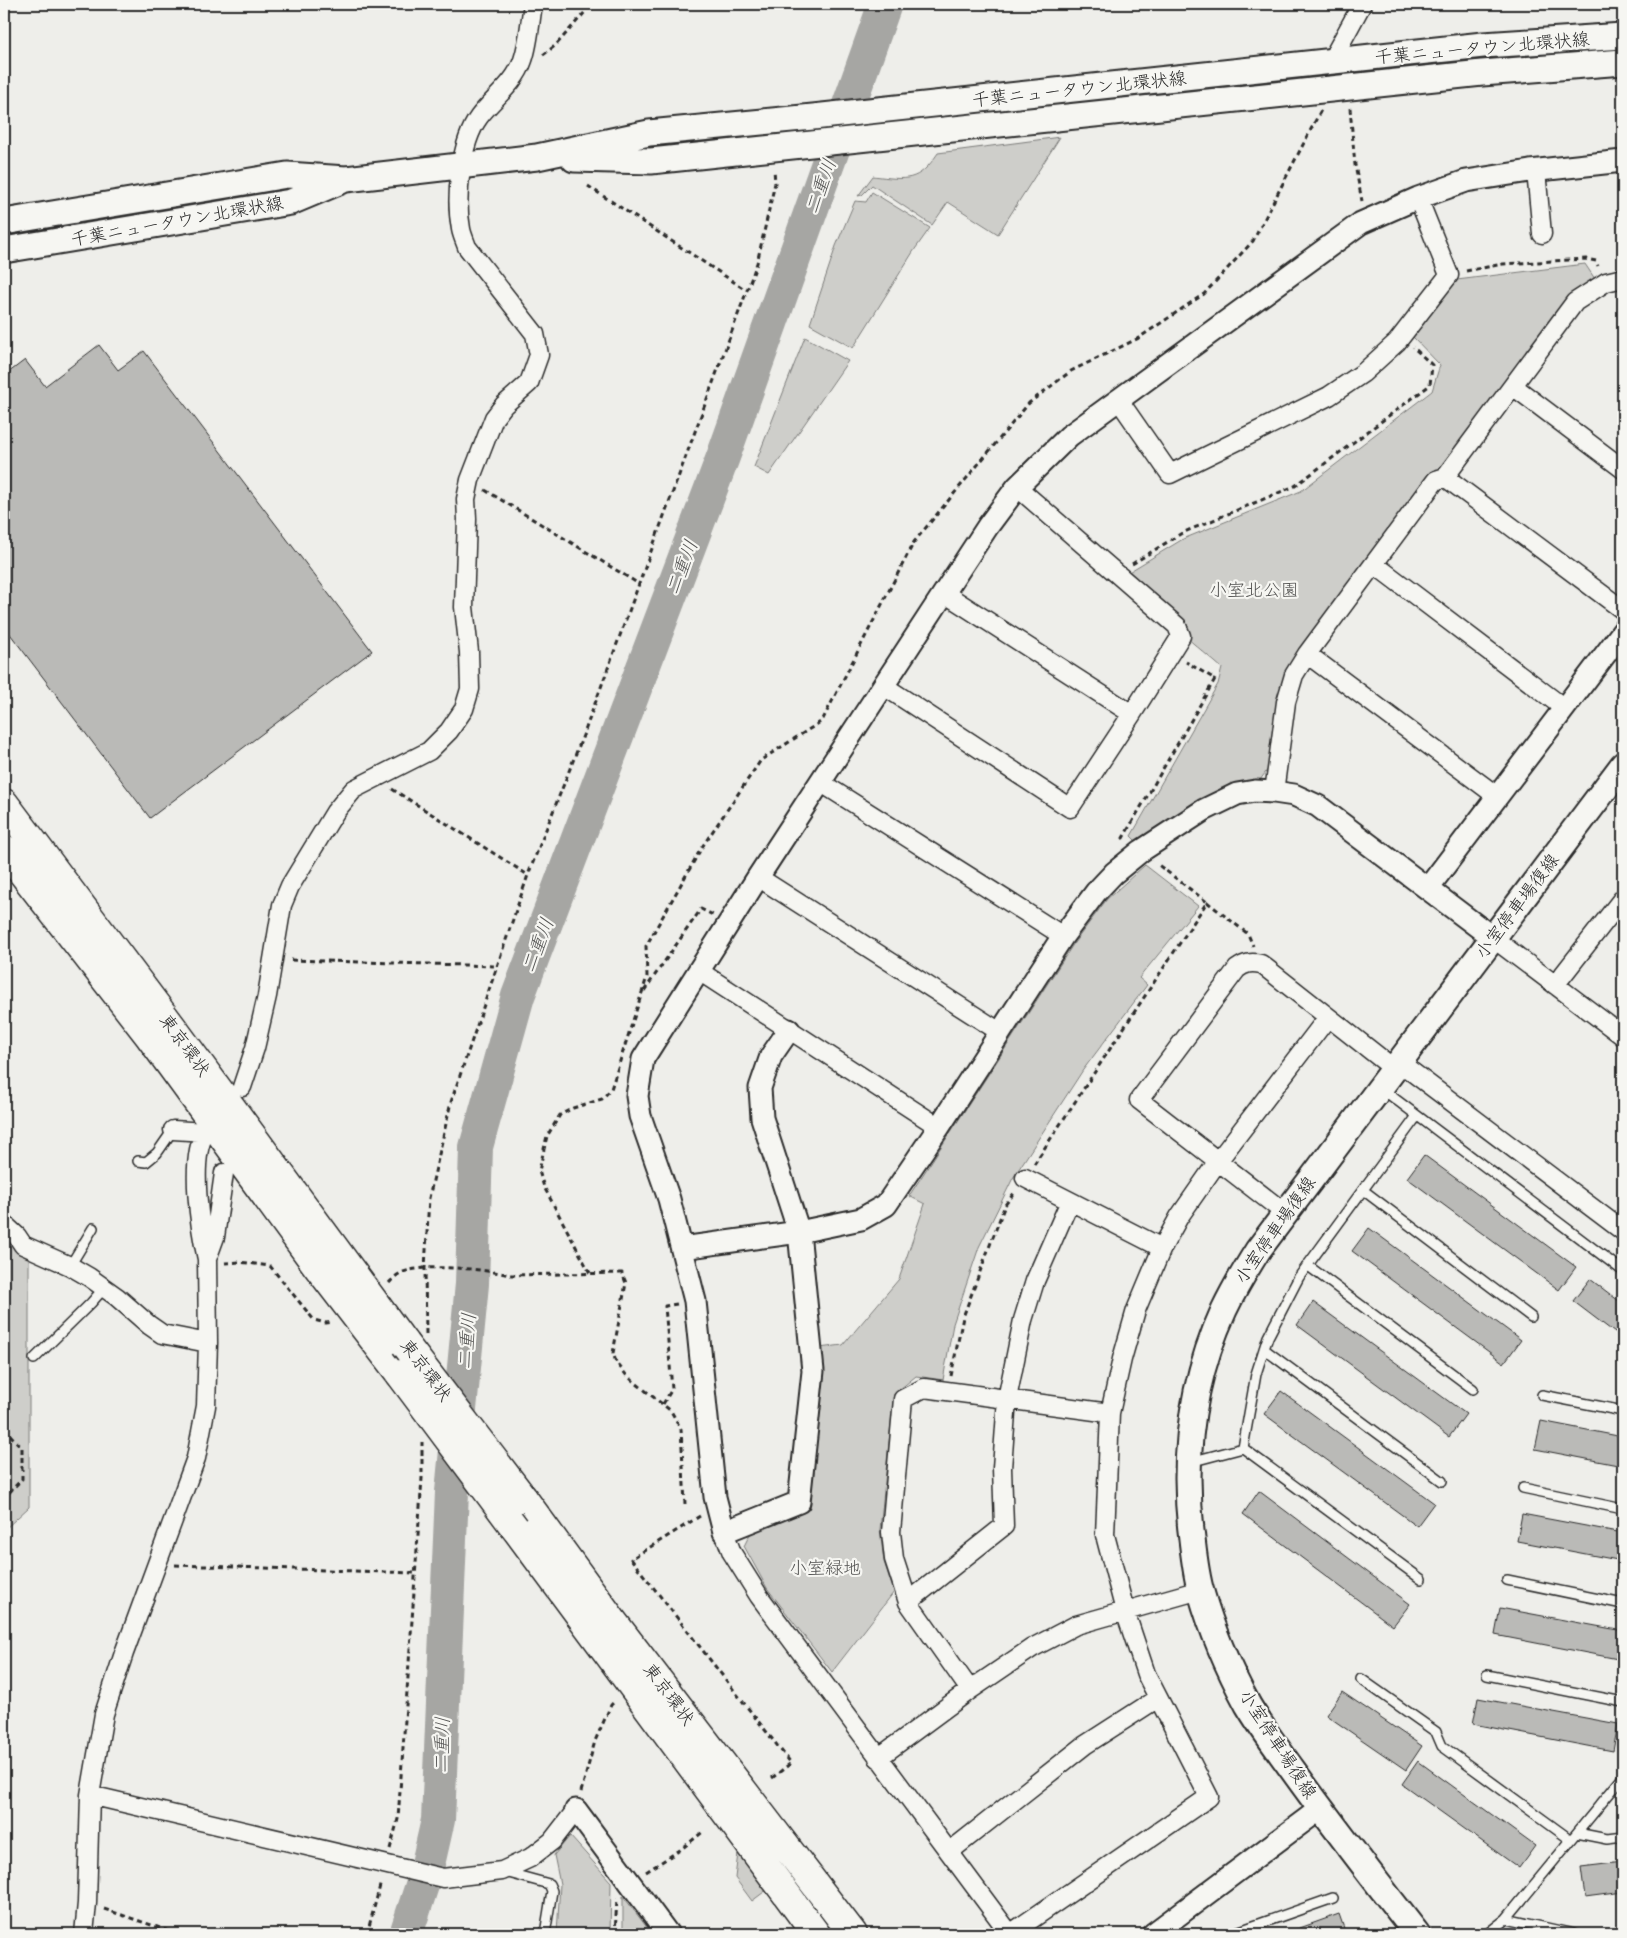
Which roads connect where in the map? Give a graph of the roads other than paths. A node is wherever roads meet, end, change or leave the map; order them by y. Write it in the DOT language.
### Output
graph roads {
  1 [pos="533,4"];
  2 [pos="1362,4"];
  3 [pos="1623,36"];
  4 [pos="1623,62"];
  5 [pos="1330,63"];
  6 [pos="537,158"];
  7 [pos="1623,161"];
  8 [pos="462,165"];
  9 [pos="1536,171"];
  10 [pos="346,179"];
  11 [pos="1418,198"];
  12 [pos="4,222"];
  13 [pos="1542,234"];
  14 [pos="4,250"];
  15 [pos="1615,280"];
  16 [pos="1513,386"];
  17 [pos="1118,399"];
  18 [pos="1623,469"];
  19 [pos="1445,477"];
  20 [pos="1017,487"];
  21 [pos="1374,564"];
  22 [pos="944,593"];
  23 [pos="1623,610"];
  24 [pos="1623,631"];
  25 [pos="1307,654"];
  26 [pos="884,686"];
  27 [pos="1564,708"];
  28 [pos="1132,714"];
  29 [pos="1623,765"];
  30 [pos="820,782"];
  31 [pos="1274,792"];
  32 [pos="1498,797"];
  33 [pos="4,802"];
  34 [pos="4,848"];
  35 [pos="758,877"];
  36 [pos="1428,888"];
  37 [pos="1623,898"];
  38 [pos="1063,936"];
  39 [pos="1493,938"];
  40 [pos="699,971"];
  41 [pos="1555,985"];
  42 [pos="1328,1017"];
  43 [pos="789,1030"];
  44 [pos="1000,1032"];
  45 [pos="1623,1036"];
  46 [pos="1390,1072"];
  47 [pos="242,1087"];
  48 [pos="1417,1116"];
  49 [pos="939,1127"];
  50 [pos="210,1129"];
  51 [pos="172,1130"];
  52 [pos="138,1161"];
  53 [pos="1218,1162"];
  54 [pos="224,1173"];
  55 [pos="1025,1178"];
  56 [pos="1363,1190"];
  57 [pos="1070,1201"];
  58 [pos="1285,1213"];
  59 [pos="4,1224"];
  60 [pos="93,1228"];
  61 [pos="1623,1230"];
  62 [pos="799,1232"];
  63 [pos="682,1248"];
  64 [pos="1162,1248"];
  65 [pos="207,1261"];
  66 [pos="70,1266"];
  67 [pos="1307,1266"];
  68 [pos="1623,1271"];
  69 [pos="104,1287"];
  70 [pos="1531,1317"];
  71 [pos="208,1343"];
  72 [pos="1264,1349"];
  73 [pos="34,1359"];
  74 [pos="1472,1389"];
  75 [pos="1542,1394"];
  76 [pos="1007,1399"];
  77 [pos="1623,1411"];
  78 [pos="1110,1413"];
  79 [pos="1242,1448"];
  80 [pos="1187,1462"];
  81 [pos="1442,1481"];
  82 [pos="1524,1488"];
  83 [pos="1623,1509"];
  84 [pos="724,1532"];
  85 [pos="1421,1579"];
  86 [pos="1507,1580"];
  87 [pos="1200,1590"];
  88 [pos="908,1602"];
  89 [pos="1623,1604"];
  90 [pos="1125,1611"];
  91 [pos="1487,1675"];
  92 [pos="1361,1679"];
  93 [pos="970,1690"];
  94 [pos="1158,1698"];
  95 [pos="1623,1702"];
  96 [pos="878,1758"];
  97 [pos="1623,1777"];
  98 [pos="90,1796"];
  99 [pos="1320,1809"];
  100 [pos="576,1810"];
  101 [pos="1574,1836"];
  102 [pos="1623,1837"];
  103 [pos="949,1852"];
  104 [pos="502,1871"];
  105 [pos="1333,1898"];
  106 [pos="1506,1919"];
  107 [pos="84,1934"];
  108 [pos="545,1934"];
  109 [pos="668,1934"];
  110 [pos="816,1934"];
  111 [pos="853,1934"];
  112 [pos="1153,1934"];
  113 [pos="1231,1934"];
  114 [pos="1417,1934"];
  115 [pos="1487,1934"];
  116 [pos="1574,1934"];
  1 -- 8 [label="street"];
  2 -- 5 [label="street"];
  3 -- 5 [label="main road, 千葉ニュータウン北環状線"];
  4 -- 6 [label="main road, 千葉ニュータウン北環状線"];
  5 -- 6 [label="main road, 千葉ニュータウン北環状線"];
  6 -- 8 [label="main road, 千葉ニュータウン北環状線"];
  7 -- 9 [label="street"];
  8 -- 10 [label="main road, 千葉ニュータウン北環状線"];
  8 -- 47 [label="street"];
  9 -- 11 [label="street"];
  9 -- 13 [label="street"];
  10 -- 12 [label="main road, 千葉ニュータウン北環状線"];
  10 -- 14 [label="main road, 千葉ニュータウン北環状線"];
  11 -- 17 [label="street"];
  11 -- 17 [label="street"];
  15 -- 16 [label="street"];
  16 -- 18 [label="street"];
  16 -- 19 [label="street"];
  17 -- 20 [label="street"];
  19 -- 21 [label="street"];
  19 -- 23 [label="street"];
  20 -- 22 [label="street"];
  20 -- 28 [label="street"];
  21 -- 25 [label="street"];
  21 -- 27 [label="street"];
  22 -- 26 [label="street"];
  22 -- 28 [label="street"];
  24 -- 27 [label="street"];
  25 -- 31 [label="street"];
  25 -- 32 [label="street"];
  26 -- 28 [label="street"];
  26 -- 30 [label="street"];
  27 -- 32 [label="street"];
  29 -- 39 [label="main road, 小室停車場復線"];
  30 -- 35 [label="street"];
  30 -- 38 [label="street"];
  31 -- 36 [label="street"];
  31 -- 38 [label="street"];
  32 -- 36 [label="street"];
  33 -- 111 [label="highway, 東京環状, bridge"];
  34 -- 50 [label="highway, 東京環状"];
  35 -- 40 [label="street"];
  35 -- 44 [label="street"];
  36 -- 39 [label="street"];
  37 -- 41 [label="street"];
  38 -- 44 [label="street"];
  39 -- 41 [label="street"];
  39 -- 46 [label="main road, 小室停車場復線"];
  40 -- 43 [label="street"];
  40 -- 63 [label="street"];
  41 -- 45 [label="street"];
  42 -- 46 [label="street"];
  42 -- 53 [label="street"];
  42 -- 53 [label="street"];
  43 -- 49 [label="street"];
  43 -- 62 [label="street"];
  44 -- 49 [label="street"];
  46 -- 48 [label="lane"];
  46 -- 58 [label="main road, 小室停車場復線"];
  46 -- 61 [label="street"];
  48 -- 56 [label="lane"];
  48 -- 68 [label="lane"];
  49 -- 62 [label="street"];
  50 -- 51 [label="street"];
  50 -- 65 [label="street"];
  50 -- 110 [label="highway, 東京環状, bridge"];
  51 -- 52 [label="lane"];
  53 -- 58 [label="street"];
  53 -- 64 [label="street"];
  54 -- 65 [label="street"];
  55 -- 57 [label="street"];
  56 -- 67 [label="lane"];
  56 -- 70 [label="lane"];
  57 -- 64 [label="street"];
  57 -- 76 [label="street"];
  58 -- 80 [label="main road, 小室停車場復線"];
  59 -- 66 [label="street"];
  60 -- 66 [label="lane"];
  62 -- 63 [label="street"];
  62 -- 84 [label="street"];
  63 -- 84 [label="street"];
  64 -- 78 [label="street"];
  65 -- 71 [label="street"];
  66 -- 69 [label="street"];
  67 -- 72 [label="lane"];
  67 -- 74 [label="lane"];
  69 -- 71 [label="street"];
  69 -- 73 [label="lane"];
  71 -- 98 [label="street"];
  72 -- 79 [label="lane"];
  72 -- 81 [label="lane"];
  75 -- 77 [label="lane"];
  76 -- 78 [label="street"];
  76 -- 88 [label="street"];
  76 -- 88 [label="street"];
  78 -- 90 [label="street"];
  79 -- 80 [label="lane"];
  79 -- 85 [label="lane"];
  80 -- 87 [label="main road, 小室停車場復線"];
  82 -- 83 [label="lane"];
  84 -- 96 [label="street"];
  86 -- 89 [label="lane"];
  87 -- 90 [label="street"];
  87 -- 99 [label="main road, 小室停車場復線"];
  88 -- 93 [label="street"];
  90 -- 93 [label="street"];
  90 -- 94 [label="street"];
  91 -- 95 [label="lane"];
  92 -- 101 [label="lane"];
  93 -- 96 [label="street"];
  94 -- 103 [label="street"];
  94 -- 103 [label="street"];
  96 -- 103 [label="street"];
  97 -- 101 [label="lane"];
  98 -- 104 [label="street"];
  98 -- 107 [label="street"];
  99 -- 112 [label="street"];
  99 -- 114 [label="main road, 小室停車場復線"];
  100 -- 104 [label="street"];
  100 -- 109 [label="street"];
  101 -- 102 [label="lane"];
  101 -- 106 [label="lane"];
  104 -- 108 [label="lane"];
  105 -- 113 [label="lane"];
  106 -- 115 [label="lane"];
  106 -- 116 [label="lane"];
}
